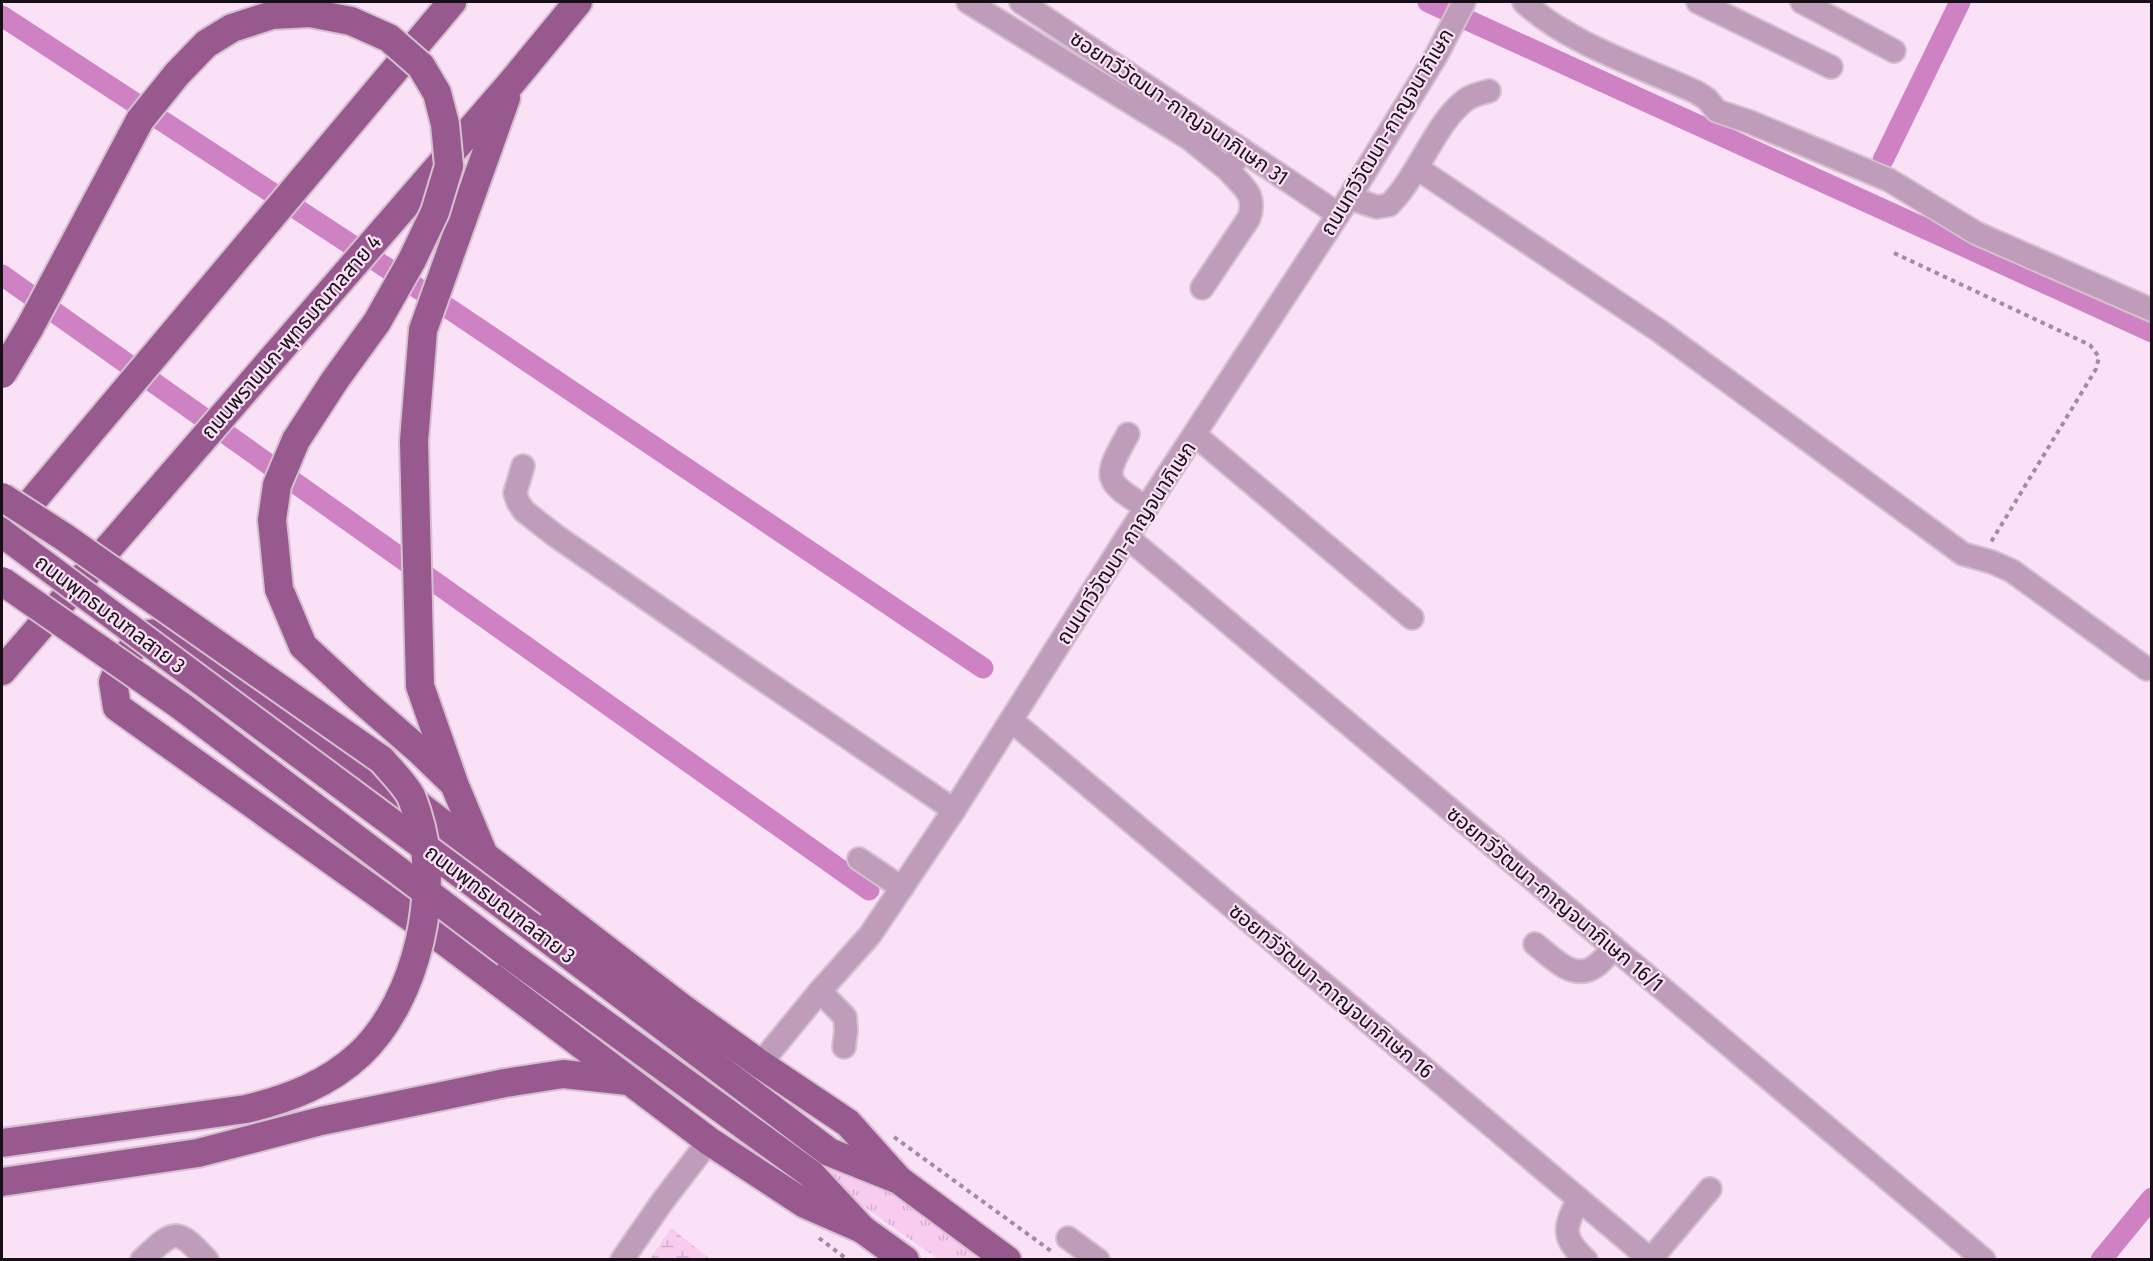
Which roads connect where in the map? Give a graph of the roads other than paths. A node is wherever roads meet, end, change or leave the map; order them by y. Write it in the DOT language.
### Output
graph roads {
  1 [pos="452,2"];
  2 [pos="578,2"];
  3 [pos="968,2"];
  4 [pos="1021,2"];
  5 [pos="1464,2"];
  6 [pos="1524,2"];
  7 [pos="1698,2"];
  8 [pos="1804,2"];
  9 [pos="1894,51"];
  10 [pos="1831,67"];
  11 [pos="512,82"];
  12 [pos="1489,91"];
  13 [pos="1243,151"];
  14 [pos="1417,168"];
  15 [pos="1228,170"];
  16 [pos="1343,206"];
  17 [pos="1202,288"];
  18 [pos="2151,310"];
  19 [pos="2,374"];
  20 [pos="1128,434"];
  21 [pos="1195,435"];
  22 [pos="523,466"];
  23 [pos="2,497"];
  24 [pos="1147,508"];
  25 [pos="2,535"];
  26 [pos="1127,537"];
  27 [pos="2,581"];
  28 [pos="1412,618"];
  29 [pos="2147,669"];
  30 [pos="2,670"];
  31 [pos="1012,722"];
  32 [pos="455,786"];
  33 [pos="954,810"];
  34 [pos="483,854"];
  35 [pos="859,859"];
  36 [pos="902,888"];
  37 [pos="1535,944"];
  38 [pos="1613,949"];
  39 [pos="819,991"];
  40 [pos="844,1047"];
  41 [pos="760,1064"];
  42 [pos="628,1082"];
  43 [pos="709,1141"];
  44 [pos="2,1143"];
  45 [pos="898,1180"];
  46 [pos="2,1182"];
  47 [pos="1710,1189"];
  48 [pos="1578,1200"];
  49 [pos="862,1229"];
  50 [pos="1061,1245"];
  51 [pos="1651,1259"];
  52 [pos="142,1260"];
  53 [pos="207,1260"];
  54 [pos="622,1260"];
  55 [pos="905,1260"];
  56 [pos="1007,1260"];
  57 [pos="1098,1260"];
  58 [pos="1586,1260"];
  59 [pos="1984,1260"];
  1 -- 25 [label="main road"];
  2 -- 11 [label="main road, ถนนพรานนก-พุทธมณฑลสาย 4"];
  3 -- 15 [label="street"];
  4 -- 13 [label="street, ซอยทวีวัฒนา-กาญจนาภิเษก 31"];
  5 -- 16 [label="street, ถนนทวีวัฒนา-กาญจนาภิเษก"];
  6 -- 18 [label="street"];
  7 -- 10 [label="street"];
  8 -- 9 [label="street"];
  11 -- 30 [label="main road, ถนนพรานนก-พุทธมณฑลสาย 4"];
  11 -- 32 [label="main road"];
  12 -- 14 [label="street"];
  13 -- 15 [label="street"];
  13 -- 16 [label="street, ซอยทวีวัฒนา-กาญจนาภิเษก 31"];
  14 -- 16 [label="street, ซอยทวีวัฒนา-กาญจนาภิเษก 31"];
  14 -- 29 [label="street"];
  15 -- 17 [label="street"];
  16 -- 21 [label="street, ถนนทวีวัฒนา-กาญจนาภิเษก"];
  19 -- 32 [label="main road, bridge"];
  20 -- 24 [label="street"];
  21 -- 24 [label="street, ถนนทวีวัฒนา-กาญจนาภิเษก"];
  21 -- 28 [label="street"];
  22 -- 33 [label="street"];
  23 -- 44 [label="main road, bridge"];
  24 -- 26 [label="street, ถนนทวีวัฒนา-กาญจนาภิเษก"];
  25 -- 45 [label="main road, ถนนพุทธมณฑลสาย 3, bridge"];
  26 -- 31 [label="street, ถนนทวีวัฒนา-กาญจนาภิเษก"];
  26 -- 38 [label="street, ซอยทวีวัฒนา-กาญจนาภิเษก 16/1"];
  27 -- 49 [label="main road, ถนนพุทธมณฑลสาย 3, bridge"];
  31 -- 33 [label="street, ถนนทวีวัฒนา-กาญจนาภิเษก"];
  31 -- 48 [label="street, ซอยทวีวัฒนา-กาญจนาภิเษก 16"];
  32 -- 34 [label="main road"];
  33 -- 36 [label="street, ถนนทวีวัฒนา-กาญจนาภิเษก"];
  34 -- 41 [label="main road"];
  34 -- 42 [label="main road"];
  35 -- 36 [label="street"];
  36 -- 39 [label="street, ถนนทวีวัฒนา-กาญจนาภิเษก"];
  37 -- 38 [label="street"];
  38 -- 59 [label="street, ซอยทวีวัฒนา-กาญจนาภิเษก 16/1"];
  39 -- 40 [label="street"];
  39 -- 41 [label="street, ถนนทวีวัฒนา-กาญจนาภิเษก"];
  41 -- 45 [label="main road"];
  42 -- 43 [label="main road"];
  42 -- 46 [label="main road"];
  43 -- 49 [label="main road"];
  43 -- 54 [label="street"];
  45 -- 56 [label="main road, ถนนพุทธมณฑลสาย 3"];
  47 -- 51 [label="street"];
  48 -- 51 [label="street, ซอยทวีวัฒนา-กาญจนาภิเษก 16"];
  48 -- 58 [label="street"];
  49 -- 55 [label="main road, ถนนพุทธมณฑลสาย 3"];
  50 -- 57 [label="street"];
  52 -- 53 [label="street"];
}
